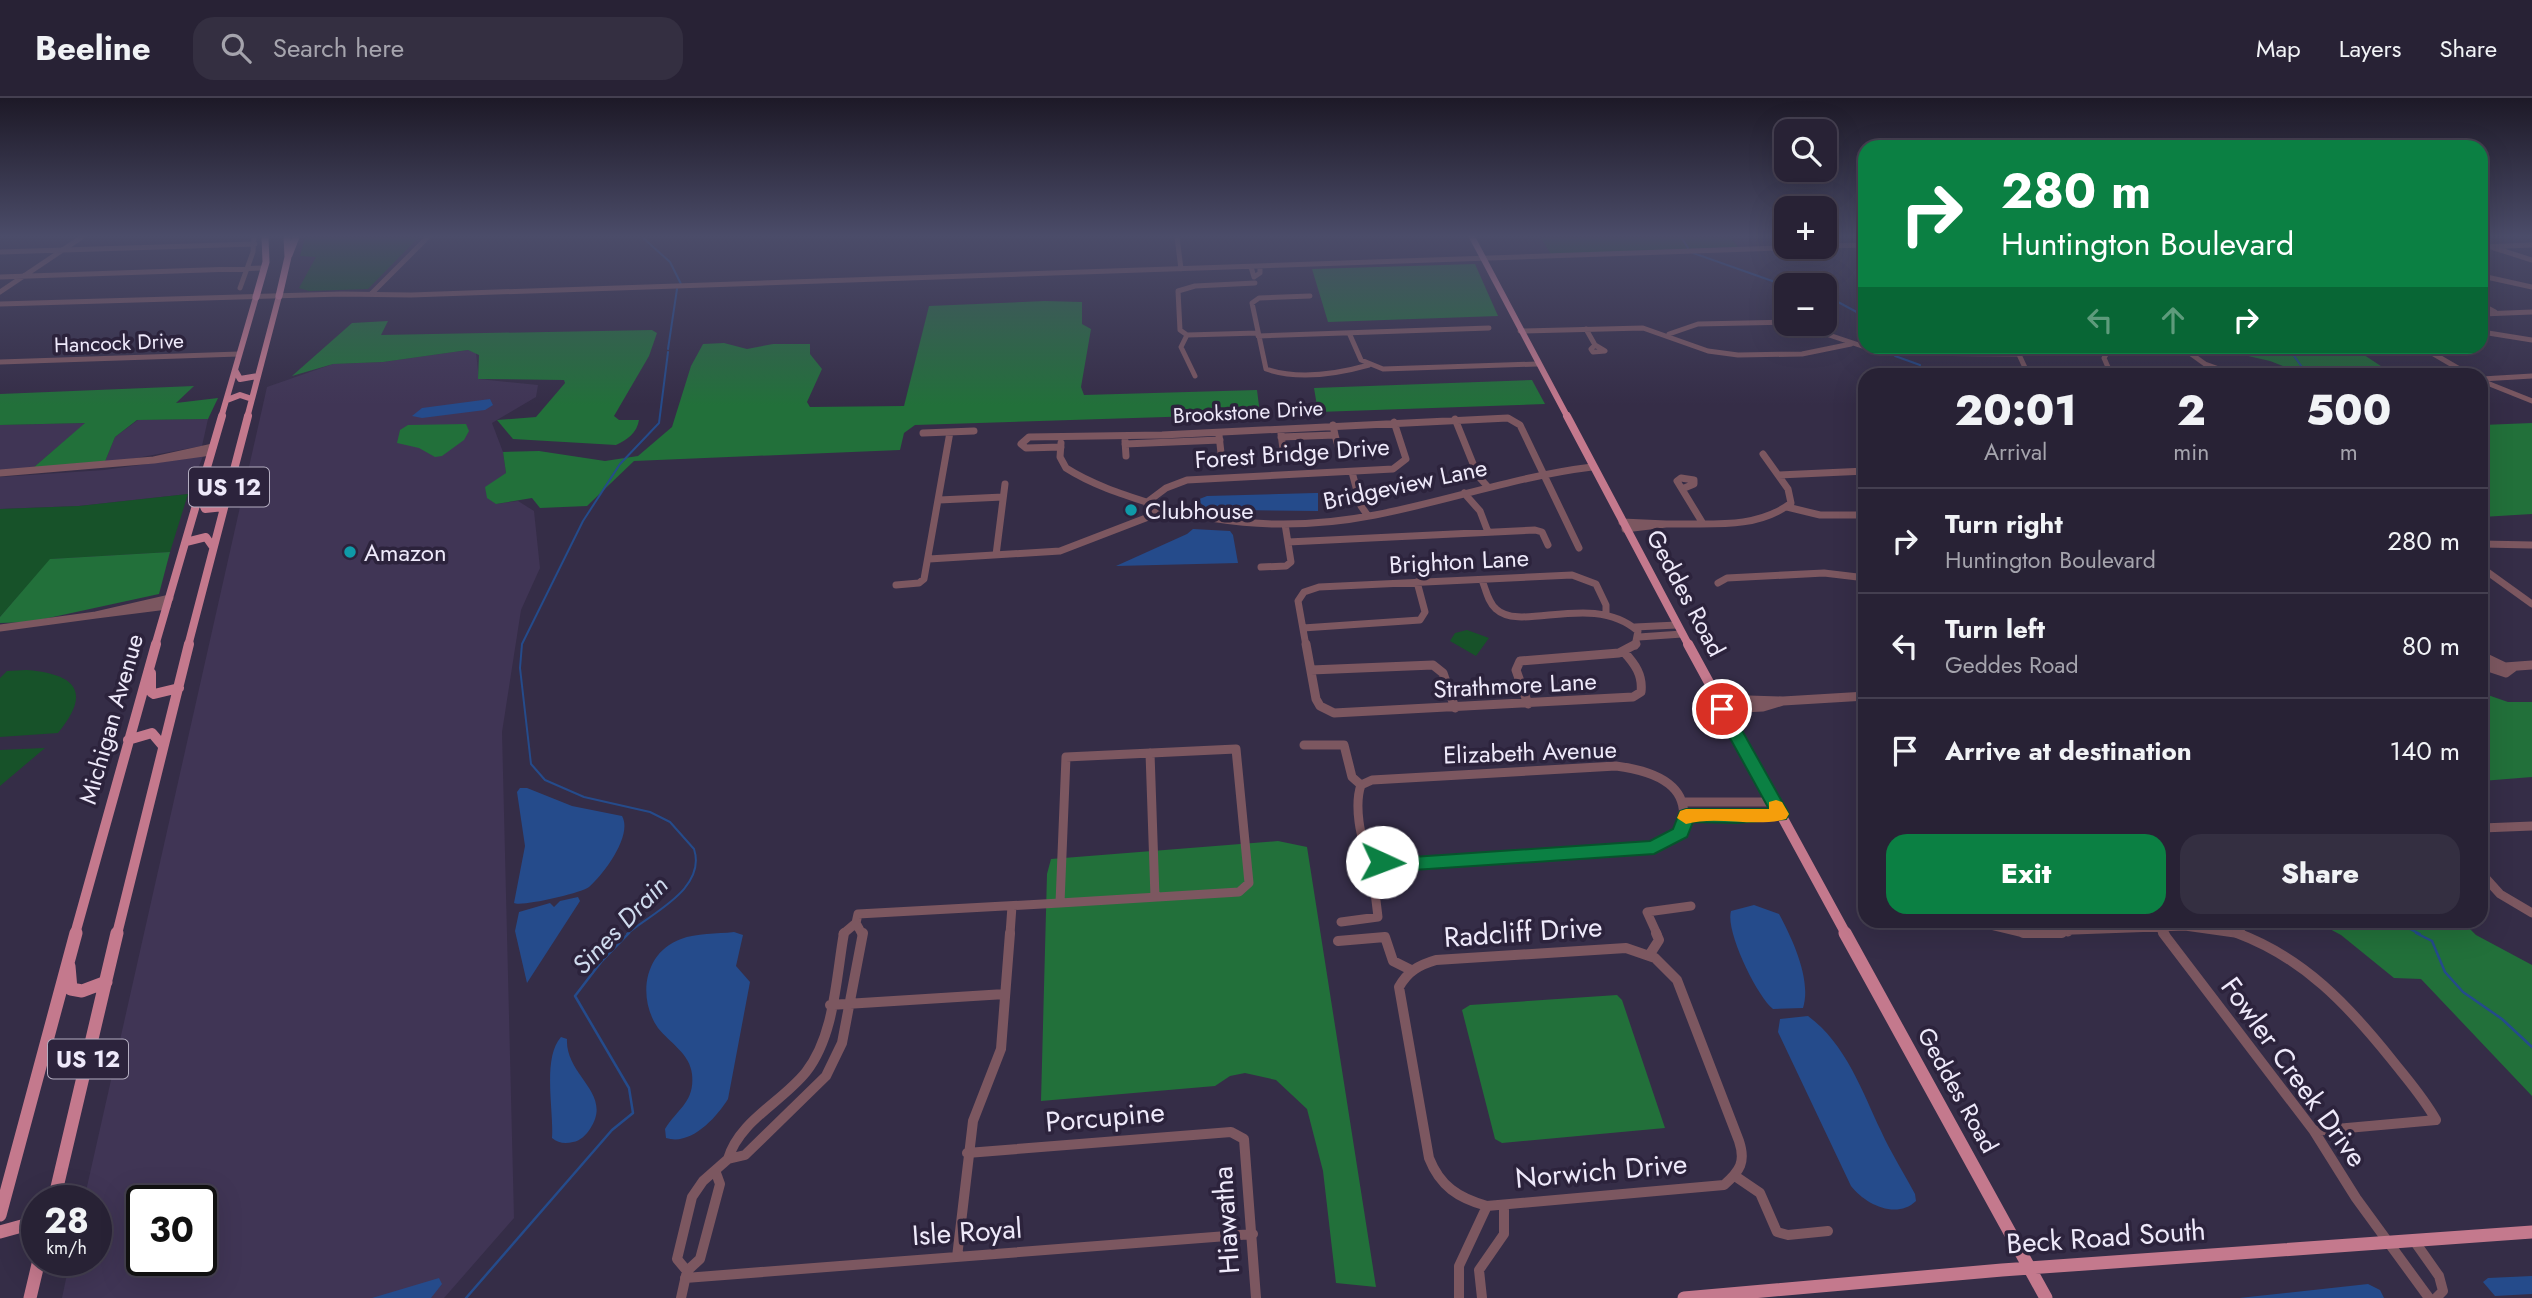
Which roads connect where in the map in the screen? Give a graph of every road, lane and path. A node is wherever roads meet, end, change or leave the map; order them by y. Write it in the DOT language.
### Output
graph roads {
  1 [pos="257,293"];
  2 [pos="280,293"];
  3 [pos="403,293"];
  4 [pos="1177,293"];
  5 [pos="1258,293"];
  6 [pos="1501,293"];
  7 [pos="371,294"];
  8 [pos="279,296"];
  9 [pos="1310,296"];
  10 [pos="256,297"];
  11 [pos="1259,298"];
  12 [pos="0,304"];
  13 [pos="2488,308"];
  14 [pos="2495,312"];
  15 [pos="2532,312"];
  16 [pos="2488,313"];
  17 [pos="1774,322"];
  18 [pos="1489,328"];
  19 [pos="1586,329"];
  20 [pos="1520,331"];
  21 [pos="2488,333"];
  22 [pos="1669,334"];
  23 [pos="1188,335"];
  24 [pos="1258,335"];
  25 [pos="1350,335"];
  26 [pos="1829,336"];
  27 [pos="2532,340"];
  28 [pos="1851,344"];
  29 [pos="1595,345"];
  30 [pos="1858,346"];
  31 [pos="239,354"];
  32 [pos="2017,354"];
  33 [pos="2191,354"];
  34 [pos="2434,354"];
  35 [pos="0,362"];
  36 [pos="1369,365"];
  37 [pos="1538,366"];
  38 [pos="2025,368"];
  39 [pos="2216,368"];
  40 [pos="2458,368"];
  41 [pos="235,369"];
  42 [pos="258,376"];
  43 [pos="1195,376"];
  44 [pos="2513,376"];
  45 [pos="2532,376"];
  46 [pos="2488,379"];
  47 [pos="2489,384"];
  48 [pos="252,399"];
  49 [pos="227,400"];
  50 [pos="2532,401"];
  51 [pos="1455,419"];
  52 [pos="1394,422"];
  53 [pos="1333,425"];
  54 [pos="1279,427"];
  55 [pos="974,431"];
  56 [pos="950,432"];
  57 [pos="1219,432"];
  58 [pos="923,433"];
  59 [pos="1125,435"];
  60 [pos="1335,435"];
  61 [pos="1062,436"];
  62 [pos="1281,437"];
  63 [pos="1220,440"];
  64 [pos="1125,444"];
  65 [pos="1338,446"];
  66 [pos="1061,447"];
  67 [pos="212,449"];
  68 [pos="1283,449"];
  69 [pos="1221,453"];
  70 [pos="1763,454"];
  71 [pos="1126,456"];
  72 [pos="1594,469"];
  73 [pos="1858,471"];
  74 [pos="1352,472"];
  75 [pos="0,473"];
  76 [pos="1543,473"];
  77 [pos="1779,475"];
  78 [pos="1005,484"];
  79 [pos="1488,486"];
  80 [pos="1682,489"];
  81 [pos="1464,493"];
  82 [pos="199,494"];
  83 [pos="1003,497"];
  84 [pos="939,500"];
  85 [pos="1146,503"];
  86 [pos="224,507"];
  87 [pos="1787,507"];
  88 [pos="1160,508"];
  89 [pos="1858,515"];
  90 [pos="1368,516"];
  91 [pos="1702,522"];
  92 [pos="1285,524"];
  93 [pos="1624,525"];
  94 [pos="1488,532"];
  95 [pos="186,542"];
  96 [pos="1288,542"];
  97 [pos="2488,544"];
  98 [pos="1548,545"];
  99 [pos="2532,545"];
  100 [pos="213,548"];
  101 [pos="1579,548"];
  102 [pos="996,555"];
  103 [pos="929,559"];
  104 [pos="1261,567"];
  105 [pos="2488,572"];
  106 [pos="1858,577"];
  107 [pos="1482,580"];
  108 [pos="1417,582"];
  109 [pos="1718,583"];
  110 [pos="897,585"];
  111 [pos="169,602"];
  112 [pos="2532,604"];
  113 [pos="1606,613"];
  114 [pos="0,628"];
  115 [pos="1303,628"];
  116 [pos="1680,629"];
  117 [pos="1637,632"];
  118 [pos="1624,652"];
  119 [pos="152,662"];
  120 [pos="2488,666"];
  121 [pos="2532,666"];
  122 [pos="1311,670"];
  123 [pos="179,688"];
  124 [pos="1858,696"];
  125 [pos="1528,704"];
  126 [pos="1719,704"];
  127 [pos="1455,708"];
  128 [pos="128,740"];
  129 [pos="1304,745"];
  130 [pos="163,746"];
  131 [pos="1150,753"];
  132 [pos="1361,785"];
  133 [pos="1774,802"];
  134 [pos="1685,808"];
  135 [pos="1780,814"];
  136 [pos="2532,826"];
  137 [pos="2488,828"];
  138 [pos="1379,860"];
  139 [pos="2488,881"];
  140 [pos="1154,897"];
  141 [pos="1059,903"];
  142 [pos="1012,906"];
  143 [pos="1691,906"];
  144 [pos="2532,913"];
  145 [pos="857,918"];
  146 [pos="1341,922"];
  147 [pos="1997,928"];
  148 [pos="2065,928"];
  149 [pos="2160,928"];
  150 [pos="2209,928"];
  151 [pos="2068,932"];
  152 [pos="1338,941"];
  153 [pos="1648,953"];
  154 [pos="69,958"];
  155 [pos="1408,972"];
  156 [pos="106,982"];
  157 [pos="1005,994"];
  158 [pos="849,1004"];
  159 [pos="830,1005"];
  160 [pos="2314,1131"];
  161 [pos="1244,1139"];
  162 [pos="967,1153"];
  163 [pos="728,1160"];
  164 [pos="716,1173"];
  165 [pos="1735,1176"];
  166 [pos="58,1185"];
  167 [pos="1504,1205"];
  168 [pos="1487,1206"];
  169 [pos="0,1215"];
  170 [pos="21,1226"];
  171 [pos="1828,1231"];
  172 [pos="0,1232"];
  173 [pos="2532,1232"];
  174 [pos="1253,1234"];
  175 [pos="2415,1242"];
  176 [pos="2391,1244"];
  177 [pos="957,1257"];
  178 [pos="2031,1269"];
  179 [pos="686,1274"];
  180 [pos="35,1276"];
  181 [pos="30,1298"];
  182 [pos="681,1298"];
  183 [pos="1256,1298"];
  184 [pos="1459,1298"];
  185 [pos="1482,1298"];
  186 [pos="1684,1298"];
  187 [pos="2046,1298"];
  188 [pos="2429,1298"];
  189 [pos="2436,1298"];
  1 -- 10 [label="highway, Michigan Avenue / US 12"];
  2 -- 8 [label="highway, US 12"];
  3 -- 7 [label="street"];
  4 -- 23 [label="street"];
  5 -- 11 [label="street"];
  6 -- 20 [label="main road, Geddes Road"];
  7 -- 8 [label="street"];
  8 -- 10 [label="street"];
  8 -- 42 [label="main road, US 12"];
  9 -- 11 [label="street"];
  10 -- 12 [label="street"];
  10 -- 31 [label="main road, Michigan Avenue / US 12"];
  11 -- 24 [label="street"];
  13 -- 14 [label="street"];
  14 -- 15 [label="street"];
  14 -- 16 [label="street"];
  17 -- 22 [label="street"];
  18 -- 25 [label="street"];
  19 -- 20 [label="street"];
  19 -- 22 [label="street"];
  19 -- 29 [label="street"];
  20 -- 37 [label="main road, Geddes Road"];
  21 -- 27 [label="street"];
  22 -- 28 [label="street"];
  23 -- 24 [label="street"];
  23 -- 43 [label="street"];
  24 -- 25 [label="street"];
  24 -- 36 [label="street"];
  25 -- 36 [label="street"];
  26 -- 28 [label="street"];
  28 -- 30 [label="street"];
  31 -- 35 [label="street, Hancock Drive"];
  31 -- 41 [label="main road, Michigan Avenue / US 12"];
  32 -- 38 [label="street"];
  33 -- 39 [label="street"];
  34 -- 40 [label="street"];
  36 -- 37 [label="street"];
  37 -- 72 [label="main road, Geddes Road"];
  41 -- 42 [label="main road"];
  41 -- 49 [label="main road, Michigan Avenue / US 12"];
  42 -- 48 [label="main road, US 12"];
  44 -- 45 [label="street"];
  44 -- 46 [label="street"];
  44 -- 47 [label="street"];
  47 -- 50 [label="street"];
  48 -- 49 [label="main road"];
  48 -- 86 [label="main road, US 12"];
  49 -- 67 [label="main road, Michigan Avenue / US 12"];
  51 -- 52 [label="street, Brookstone Drive"];
  51 -- 76 [label="street, Brookstone Drive"];
  51 -- 79 [label="street"];
  52 -- 53 [label="street, Brookstone Drive"];
  52 -- 74 [label="street, Forest Bridge Drive"];
  53 -- 54 [label="street, Brookstone Drive"];
  53 -- 60 [label="street"];
  54 -- 57 [label="street, Brookstone Drive"];
  54 -- 62 [label="street"];
  55 -- 56 [label="street"];
  56 -- 58 [label="street"];
  56 -- 84 [label="street"];
  57 -- 59 [label="street, Brookstone Drive"];
  57 -- 63 [label="street"];
  59 -- 61 [label="street, Brookstone Drive"];
  59 -- 64 [label="street"];
  60 -- 62 [label="street"];
  60 -- 65 [label="street"];
  61 -- 66 [label="street"];
  61 -- 66 [label="street, Brookstone Drive"];
  62 -- 68 [label="street"];
  63 -- 64 [label="street"];
  63 -- 69 [label="street"];
  64 -- 71 [label="street"];
  66 -- 85 [label="street, Bridgeview Lane"];
  67 -- 75 [label="street"];
  67 -- 82 [label="main road, Michigan Avenue / US 12"];
  70 -- 77 [label="street"];
  72 -- 76 [label="street, Bridgeview Lane"];
  72 -- 93 [label="main road, Geddes Road"];
  73 -- 77 [label="street"];
  74 -- 85 [label="street, Forest Bridge Drive"];
  74 -- 90 [label="street"];
  76 -- 79 [label="street, Bridgeview Lane"];
  76 -- 101 [label="street"];
  77 -- 87 [label="street"];
  78 -- 83 [label="street"];
  79 -- 81 [label="street, Bridgeview Lane"];
  80 -- 91 [label="street"];
  81 -- 90 [label="street, Bridgeview Lane"];
  81 -- 94 [label="street"];
  82 -- 86 [label="main road"];
  82 -- 95 [label="main road, Michigan Avenue / US 12"];
  83 -- 84 [label="street"];
  83 -- 102 [label="street"];
  84 -- 103 [label="street"];
  85 -- 88 [label="street, Bridgeview Lane"];
  86 -- 100 [label="main road, US 12"];
  87 -- 89 [label="street"];
  87 -- 91 [label="street"];
  88 -- 92 [label="street, Bridgeview Lane"];
  88 -- 102 [label="street"];
  90 -- 92 [label="street, Bridgeview Lane"];
  91 -- 93 [label="street"];
  92 -- 96 [label="street"];
  93 -- 116 [label="main road, Geddes Road"];
  94 -- 96 [label="street"];
  94 -- 98 [label="street"];
  95 -- 100 [label="main road"];
  95 -- 111 [label="main road, Michigan Avenue / US 12"];
  96 -- 104 [label="street"];
  97 -- 99 [label="street"];
  100 -- 123 [label="main road, US 12"];
  102 -- 103 [label="street"];
  103 -- 110 [label="street"];
  105 -- 112 [label="street"];
  106 -- 109 [label="street"];
  107 -- 108 [label="street, Brighton Lane"];
  107 -- 113 [label="street"];
  107 -- 113 [label="street, Brighton Lane"];
  108 -- 115 [label="street, Brighton Lane"];
  108 -- 115 [label="street"];
  111 -- 114 [label="street"];
  111 -- 119 [label="main road, Michigan Avenue / US 12"];
  113 -- 117 [label="street"];
  115 -- 122 [label="street"];
  116 -- 117 [label="street"];
  116 -- 126 [label="main road, Geddes Road"];
  117 -- 118 [label="street"];
  118 -- 125 [label="street"];
  118 -- 125 [label="street, Strathmore Lane"];
  119 -- 123 [label="main road"];
  119 -- 128 [label="main road, Michigan Avenue / US 12"];
  120 -- 121 [label="street"];
  122 -- 127 [label="street"];
  122 -- 127 [label="street, Strathmore Lane"];
  123 -- 130 [label="main road, US 12"];
  124 -- 126 [label="street"];
  125 -- 127 [label="street, Strathmore Lane"];
  126 -- 133 [label="main road, Geddes Road"];
  128 -- 130 [label="main road"];
  128 -- 154 [label="main road, Michigan Avenue / US 12"];
  129 -- 132 [label="street"];
  130 -- 156 [label="main road, US 12"];
  131 -- 140 [label="street"];
  131 -- 140 [label="street"];
  131 -- 141 [label="street"];
  132 -- 134 [label="street, Elizabeth Avenue"];
  132 -- 138 [label="street"];
  133 -- 134 [label="street"];
  133 -- 135 [label="main road, Geddes Road"];
  134 -- 135 [label="street"];
  134 -- 138 [label="street"];
  135 -- 178 [label="main road, Geddes Road"];
  136 -- 137 [label="street"];
  138 -- 146 [label="street"];
  139 -- 144 [label="street"];
  140 -- 141 [label="street"];
  141 -- 142 [label="street"];
  142 -- 145 [label="street"];
  142 -- 157 [label="street"];
  143 -- 153 [label="street"];
  145 -- 158 [label="street"];
  145 -- 159 [label="street"];
  147 -- 151 [label="street"];
  148 -- 151 [label="street"];
  149 -- 151 [label="street"];
  149 -- 160 [label="street, Fowler Creek Drive"];
  150 -- 160 [label="street"];
  152 -- 155 [label="street"];
  153 -- 155 [label="street, Radcliff Drive"];
  153 -- 165 [label="street"];
  154 -- 156 [label="main road"];
  154 -- 169 [label="main road, Michigan Avenue / US 12"];
  155 -- 168 [label="street, Norwich Drive"];
  156 -- 166 [label="main road, US 12"];
  157 -- 158 [label="street"];
  157 -- 162 [label="street"];
  158 -- 159 [label="street"];
  158 -- 163 [label="street"];
  159 -- 163 [label="street"];
  160 -- 176 [label="street, Fowler Creek Drive"];
  161 -- 162 [label="street, Porcupine"];
  161 -- 174 [label="street, Hiawatha"];
  162 -- 177 [label="street"];
  163 -- 164 [label="street"];
  164 -- 179 [label="street"];
  164 -- 179 [label="street"];
  165 -- 167 [label="street, Norwich Drive"];
  165 -- 171 [label="street"];
  167 -- 168 [label="street, Norwich Drive"];
  167 -- 185 [label="street"];
  168 -- 184 [label="street"];
  170 -- 172 [label="main road"];
  173 -- 175 [label="main road, Beck Road South"];
  174 -- 177 [label="street, Isle Royal"];
  174 -- 183 [label="street, Hiawatha"];
  175 -- 176 [label="main road, Beck Road South"];
  175 -- 189 [label="street"];
  176 -- 178 [label="main road, Beck Road South"];
  176 -- 188 [label="street, Fowler Creek Drive"];
  177 -- 179 [label="street, Isle Royal"];
  178 -- 186 [label="main road, Beck Road South"];
  178 -- 187 [label="main road, Geddes Road"];
  179 -- 182 [label="street"];
  180 -- 181 [label="main road"];
}
